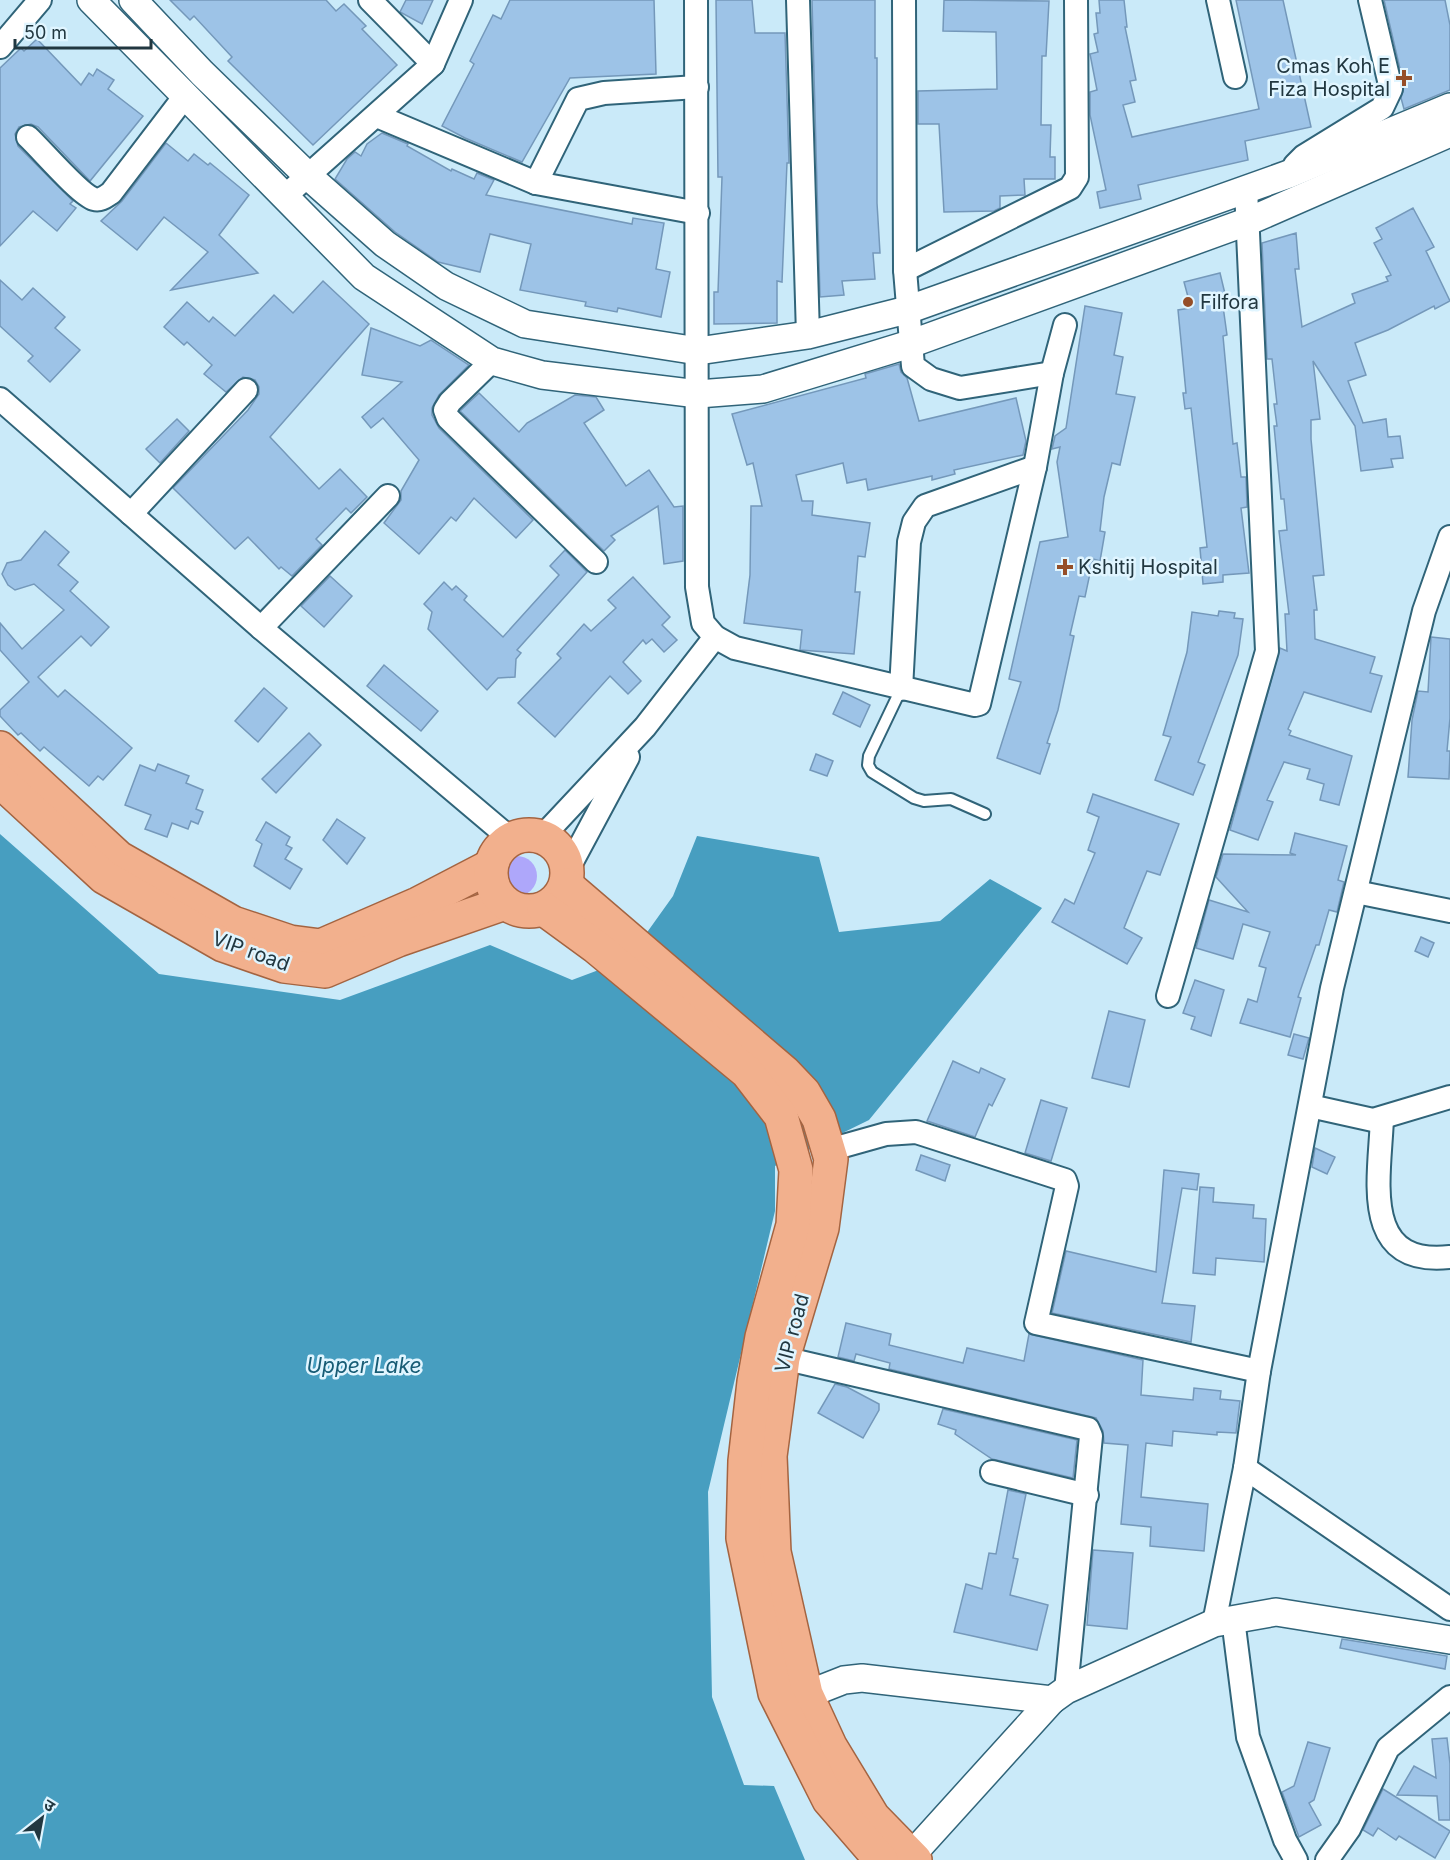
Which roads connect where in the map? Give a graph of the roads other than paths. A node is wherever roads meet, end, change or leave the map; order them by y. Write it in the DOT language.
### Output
graph roads {
  1 [pos="40,0"];
  2 [pos="91,0"];
  3 [pos="134,0"];
  4 [pos="370,0"];
  5 [pos="461,0"];
  6 [pos="696,0"];
  7 [pos="798,0"];
  8 [pos="904,0"];
  9 [pos="1076,0"];
  10 [pos="1218,0"];
  11 [pos="1370,0"];
  12 [pos="0,47"];
  13 [pos="433,64"];
  14 [pos="1235,77"];
  15 [pos="697,87"];
  16 [pos="185,96"];
  17 [pos="1450,107"];
  18 [pos="377,116"];
  19 [pos="1450,134"];
  20 [pos="28,137"];
  21 [pos="1289,174"];
  22 [pos="307,175"];
  23 [pos="536,183"];
  24 [pos="1246,189"];
  25 [pos="284,197"];
  26 [pos="698,213"];
  27 [pos="1249,221"];
  28 [pos="905,270"];
  29 [pos="907,310"];
  30 [pos="1065,325"];
  31 [pos="808,335"];
  32 [pos="910,345"];
  33 [pos="698,351"];
  34 [pos="492,361"];
  35 [pos="1052,373"];
  36 [pos="246,390"];
  37 [pos="698,394"];
  38 [pos="0,399"];
  39 [pos="1035,467"];
  40 [pos="388,496"];
  41 [pos="131,514"];
  42 [pos="1450,537"];
  43 [pos="596,562"];
  44 [pos="261,628"];
  45 [pos="715,637"];
  46 [pos="901,689"];
  47 [pos="645,727"];
  48 [pos="0,748"];
  49 [pos="0,781"];
  50 [pos="986,814"];
  51 [pos="526,838"];
  52 [pos="491,866"];
  53 [pos="567,877"];
  54 [pos="1356,892"];
  55 [pos="505,903"];
  56 [pos="544,909"];
  57 [pos="1450,911"];
  58 [pos="604,937"];
  59 [pos="1168,996"];
  60 [pos="1450,1097"];
  61 [pos="1310,1106"];
  62 [pos="1382,1119"];
  63 [pos="828,1147"];
  64 [pos="1450,1257"];
  65 [pos="783,1358"];
  66 [pos="1259,1371"];
  67 [pos="1245,1468"];
  68 [pos="992,1472"];
  69 [pos="1087,1495"];
  70 [pos="1450,1609"];
  71 [pos="1223,1621"];
  72 [pos="1450,1640"];
  73 [pos="1059,1695"];
  74 [pos="1450,1697"];
  75 [pos="794,1699"];
  76 [pos="904,1859"];
  77 [pos="1296,1860"];
  78 [pos="1327,1860"];
  1 -- 12 [label="street"];
  2 -- 16 [label="street"];
  3 -- 22 [label="street"];
  4 -- 13 [label="street"];
  5 -- 13 [label="street"];
  6 -- 15 [label="street"];
  7 -- 31 [label="street"];
  8 -- 28 [label="street"];
  9 -- 28 [label="street"];
  10 -- 14 [label="street"];
  11 -- 21 [label="street"];
  13 -- 18 [label="street"];
  15 -- 23 [label="street"];
  15 -- 26 [label="street"];
  16 -- 20 [label="street"];
  16 -- 25 [label="street"];
  17 -- 21 [label="street"];
  18 -- 22 [label="street"];
  18 -- 23 [label="street"];
  19 -- 27 [label="street"];
  21 -- 24 [label="street"];
  22 -- 25 [label="street"];
  22 -- 33 [label="street"];
  23 -- 26 [label="street"];
  24 -- 27 [label="street"];
  24 -- 29 [label="street"];
  25 -- 34 [label="street"];
  26 -- 33 [label="street"];
  27 -- 32 [label="street"];
  27 -- 59 [label="street"];
  28 -- 29 [label="street"];
  29 -- 31 [label="street"];
  29 -- 32 [label="street"];
  30 -- 35 [label="street"];
  31 -- 33 [label="street"];
  32 -- 35 [label="street"];
  32 -- 37 [label="street"];
  33 -- 37 [label="street"];
  34 -- 37 [label="street"];
  34 -- 43 [label="street"];
  35 -- 39 [label="street"];
  36 -- 41 [label="street"];
  37 -- 45 [label="street"];
  38 -- 41 [label="street"];
  39 -- 46 [label="street"];
  39 -- 46 [label="street"];
  40 -- 44 [label="street"];
  41 -- 44 [label="street"];
  42 -- 54 [label="street"];
  44 -- 51 [label="street"];
  45 -- 46 [label="street"];
  45 -- 47 [label="street"];
  46 -- 50 [label="lane"];
  47 -- 51 [label="street"];
  47 -- 53 [label="street"];
  48 -- 52 [label="main road, VIP road"];
  49 -- 55 [label="main road, VIP road"];
  51 -- 52 [label="main road, VIP road"];
  51 -- 53 [label="main road, VIP road"];
  52 -- 55 [label="main road"];
  53 -- 56 [label="main road"];
  53 -- 58 [label="main road, VIP road"];
  54 -- 57 [label="street"];
  54 -- 61 [label="street"];
  55 -- 56 [label="main road"];
  56 -- 58 [label="main road, VIP road"];
  58 -- 63 [label="main road, VIP road"];
  58 -- 75 [label="main road, VIP road"];
  60 -- 62 [label="street"];
  61 -- 62 [label="street"];
  61 -- 66 [label="street"];
  62 -- 64 [label="street"];
  63 -- 65 [label="main road, VIP road"];
  63 -- 66 [label="street"];
  65 -- 69 [label="street"];
  65 -- 75 [label="main road, VIP road"];
  66 -- 67 [label="street"];
  67 -- 70 [label="street"];
  67 -- 71 [label="street"];
  68 -- 69 [label="street"];
  69 -- 73 [label="street"];
  71 -- 72 [label="street"];
  71 -- 73 [label="street"];
  71 -- 77 [label="street"];
  73 -- 75 [label="street"];
  73 -- 76 [label="street"];
  74 -- 78 [label="street"];
  75 -- 76 [label="main road, VIP road"];
}
